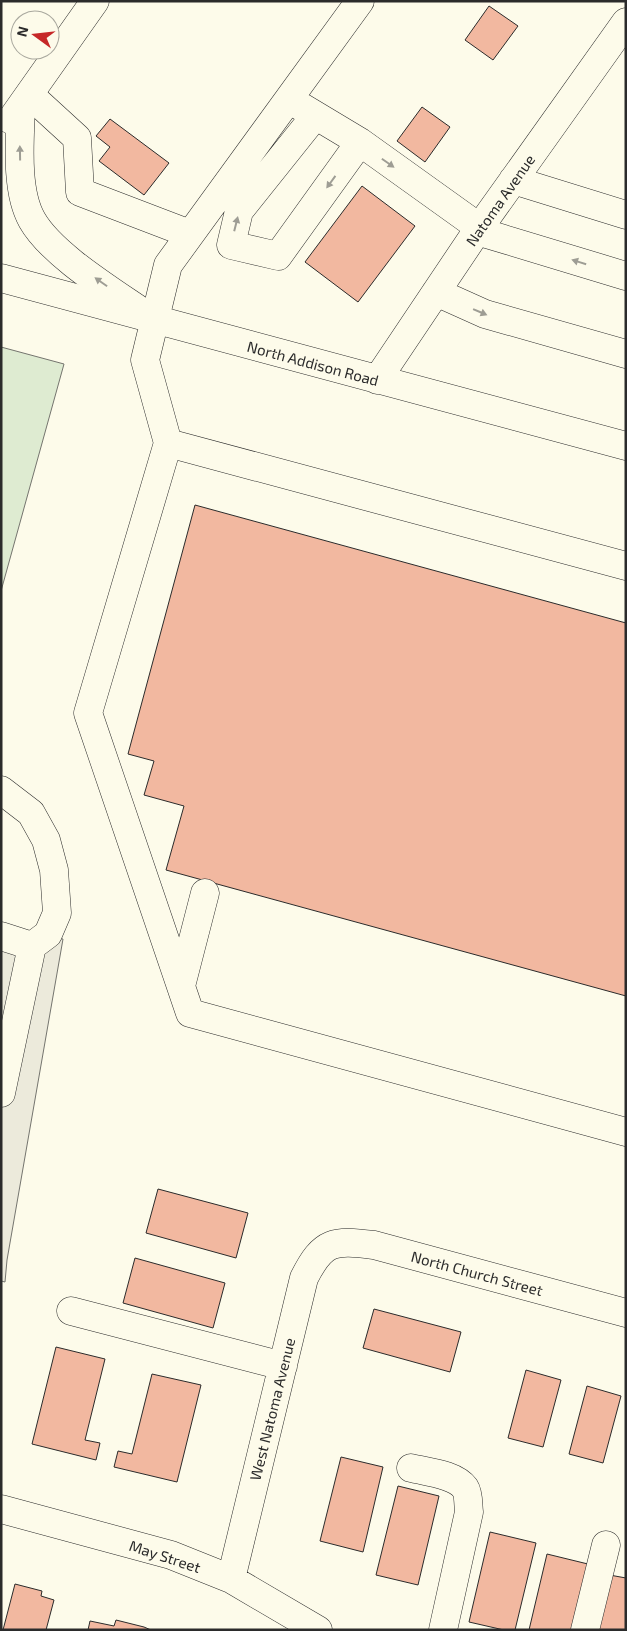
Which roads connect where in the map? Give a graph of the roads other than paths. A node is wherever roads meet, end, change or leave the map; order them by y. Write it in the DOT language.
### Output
graph roads {
  1 [pos="95,1"];
  2 [pos="360,1"];
  3 [pos="626,22"];
  4 [pos="288,99"];
  5 [pos="26,101"];
  6 [pos="314,116"];
  7 [pos="1,134"];
  8 [pos="360,142"];
  9 [pos="513,180"];
  10 [pos="626,215"];
  11 [pos="478,229"];
  12 [pos="190,234"];
  13 [pos="626,276"];
  14 [pos="1,278"];
  15 [pos="436,292"];
  16 [pos="155,320"];
  17 [pos="626,354"];
  18 [pos="377,380"];
  19 [pos="168,442"];
  20 [pos="626,446"];
  21 [pos="626,566"];
  22 [pos="1,790"];
  23 [pos="205,893"];
  24 [pos="1,936"];
  25 [pos="32,946"];
  26 [pos="181,986"];
  27 [pos="1,1093"];
  28 [pos="626,1132"];
  29 [pos="327,1246"];
  30 [pos="71,1311"];
  31 [pos="626,1314"];
  32 [pos="283,1366"];
  33 [pos="412,1468"];
  34 [pos="1,1510"];
  35 [pos="606,1545"];
  36 [pos="231,1579"];
  37 [pos="318,1630"];
  38 [pos="442,1630"];
  39 [pos="585,1630"];
  1 -- 5 [label="street"];
  2 -- 4 [label="street"];
  3 -- 9 [label="street, Natoma Avenue"];
  4 -- 6 [label="street"];
  4 -- 12 [label="street"];
  5 -- 7 [label="street"];
  5 -- 12 [label="street"];
  16 -- 5 [label="street, one-way"];
  6 -- 8 [label="street"];
  8 -- 6 [label="street, one-way"];
  8 -- 11 [label="street, one-way"];
  9 -- 10 [label="street"];
  9 -- 11 [label="street, Natoma Avenue"];
  13 -- 11 [label="street, one-way"];
  11 -- 15 [label="street, Natoma Avenue"];
  12 -- 16 [label="street"];
  14 -- 16 [label="street, North Addison Road"];
  15 -- 17 [label="street, one-way"];
  15 -- 18 [label="street, Natoma Avenue"];
  16 -- 18 [label="street, North Addison Road"];
  16 -- 19 [label="street"];
  18 -- 20 [label="street, North Addison Road"];
  19 -- 21 [label="street"];
  19 -- 26 [label="street"];
  22 -- 25 [label="street"];
  23 -- 26 [label="street"];
  24 -- 25 [label="street"];
  25 -- 27 [label="street"];
  26 -- 28 [label="street"];
  29 -- 31 [label="street, North Church Street"];
  29 -- 32 [label="street, West Natoma Avenue"];
  30 -- 32 [label="street"];
  32 -- 36 [label="street, West Natoma Avenue"];
  33 -- 38 [label="street"];
  34 -- 36 [label="street, May Street"];
  35 -- 39 [label="street"];
  36 -- 37 [label="street, May Street"];
}
